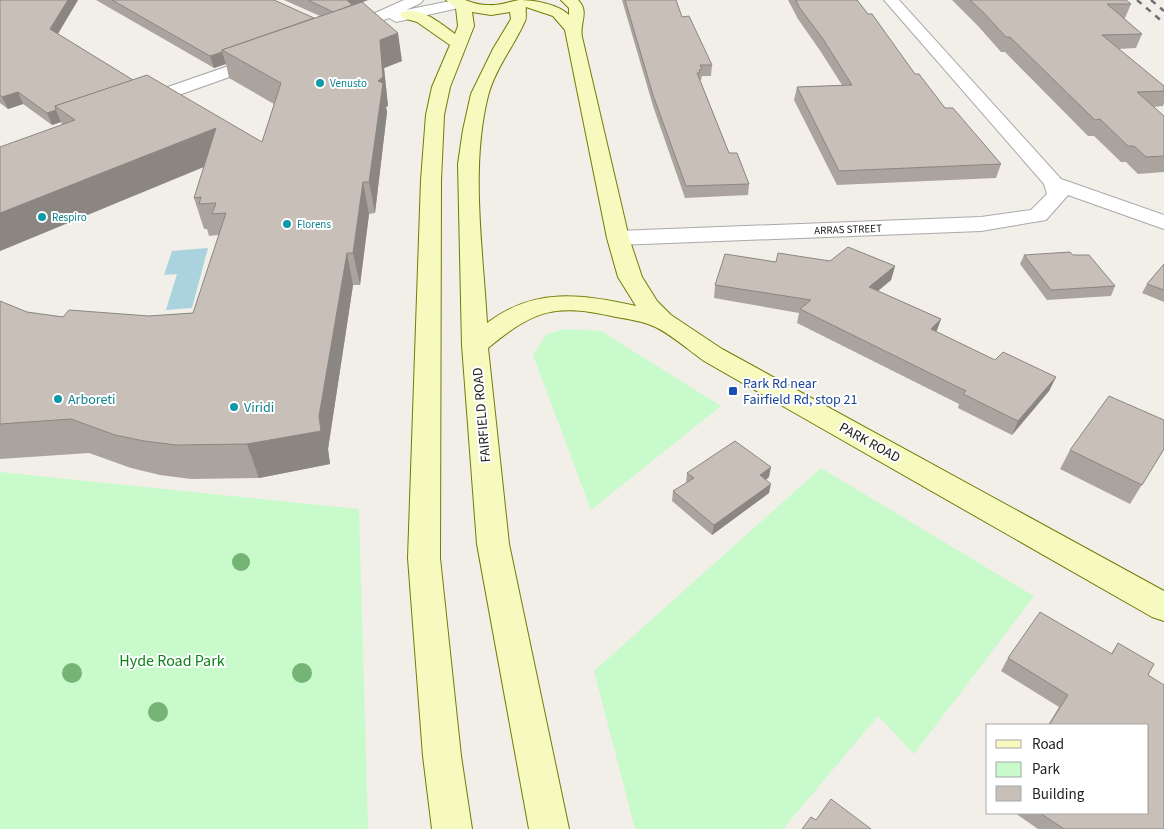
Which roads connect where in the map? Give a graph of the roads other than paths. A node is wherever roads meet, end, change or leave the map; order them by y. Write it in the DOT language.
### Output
graph roads {
  1 [pos="416,0"];
  2 [pos="568,0"];
  3 [pos="891,0"];
  4 [pos="458,3"];
  5 [pos="523,3"];
  6 [pos="408,15"];
  7 [pos="370,21"];
  8 [pos="573,29"];
  9 [pos="332,32"];
  10 [pos="459,44"];
  11 [pos="276,54"];
  12 [pos="120,110"];
  13 [pos="1054,183"];
  14 [pos="1164,222"];
  15 [pos="618,238"];
  16 [pos="662,320"];
  17 [pos="475,345"];
  18 [pos="1164,607"];
  19 [pos="452,829"];
  20 [pos="549,829"];
  1 -- 7 [label="street"];
  2 -- 8 [label="main road"];
  3 -- 13 [label="street"];
  4 -- 5 [label="main road"];
  4 -- 6 [label="street"];
  4 -- 10 [label="main road"];
  5 -- 8 [label="main road"];
  5 -- 17 [label="main road, FAIRFIELD ROAD"];
  6 -- 7 [label="street"];
  6 -- 10 [label="main road"];
  7 -- 9 [label="street"];
  8 -- 15 [label="main road"];
  10 -- 19 [label="main road"];
  11 -- 12 [label="street"];
  13 -- 14 [label="street"];
  13 -- 15 [label="street, ARRAS STREET"];
  15 -- 16 [label="main road, PARK ROAD"];
  16 -- 17 [label="main road"];
  16 -- 18 [label="main road, PARK ROAD"];
  17 -- 20 [label="main road, FAIRFIELD ROAD"];
}
